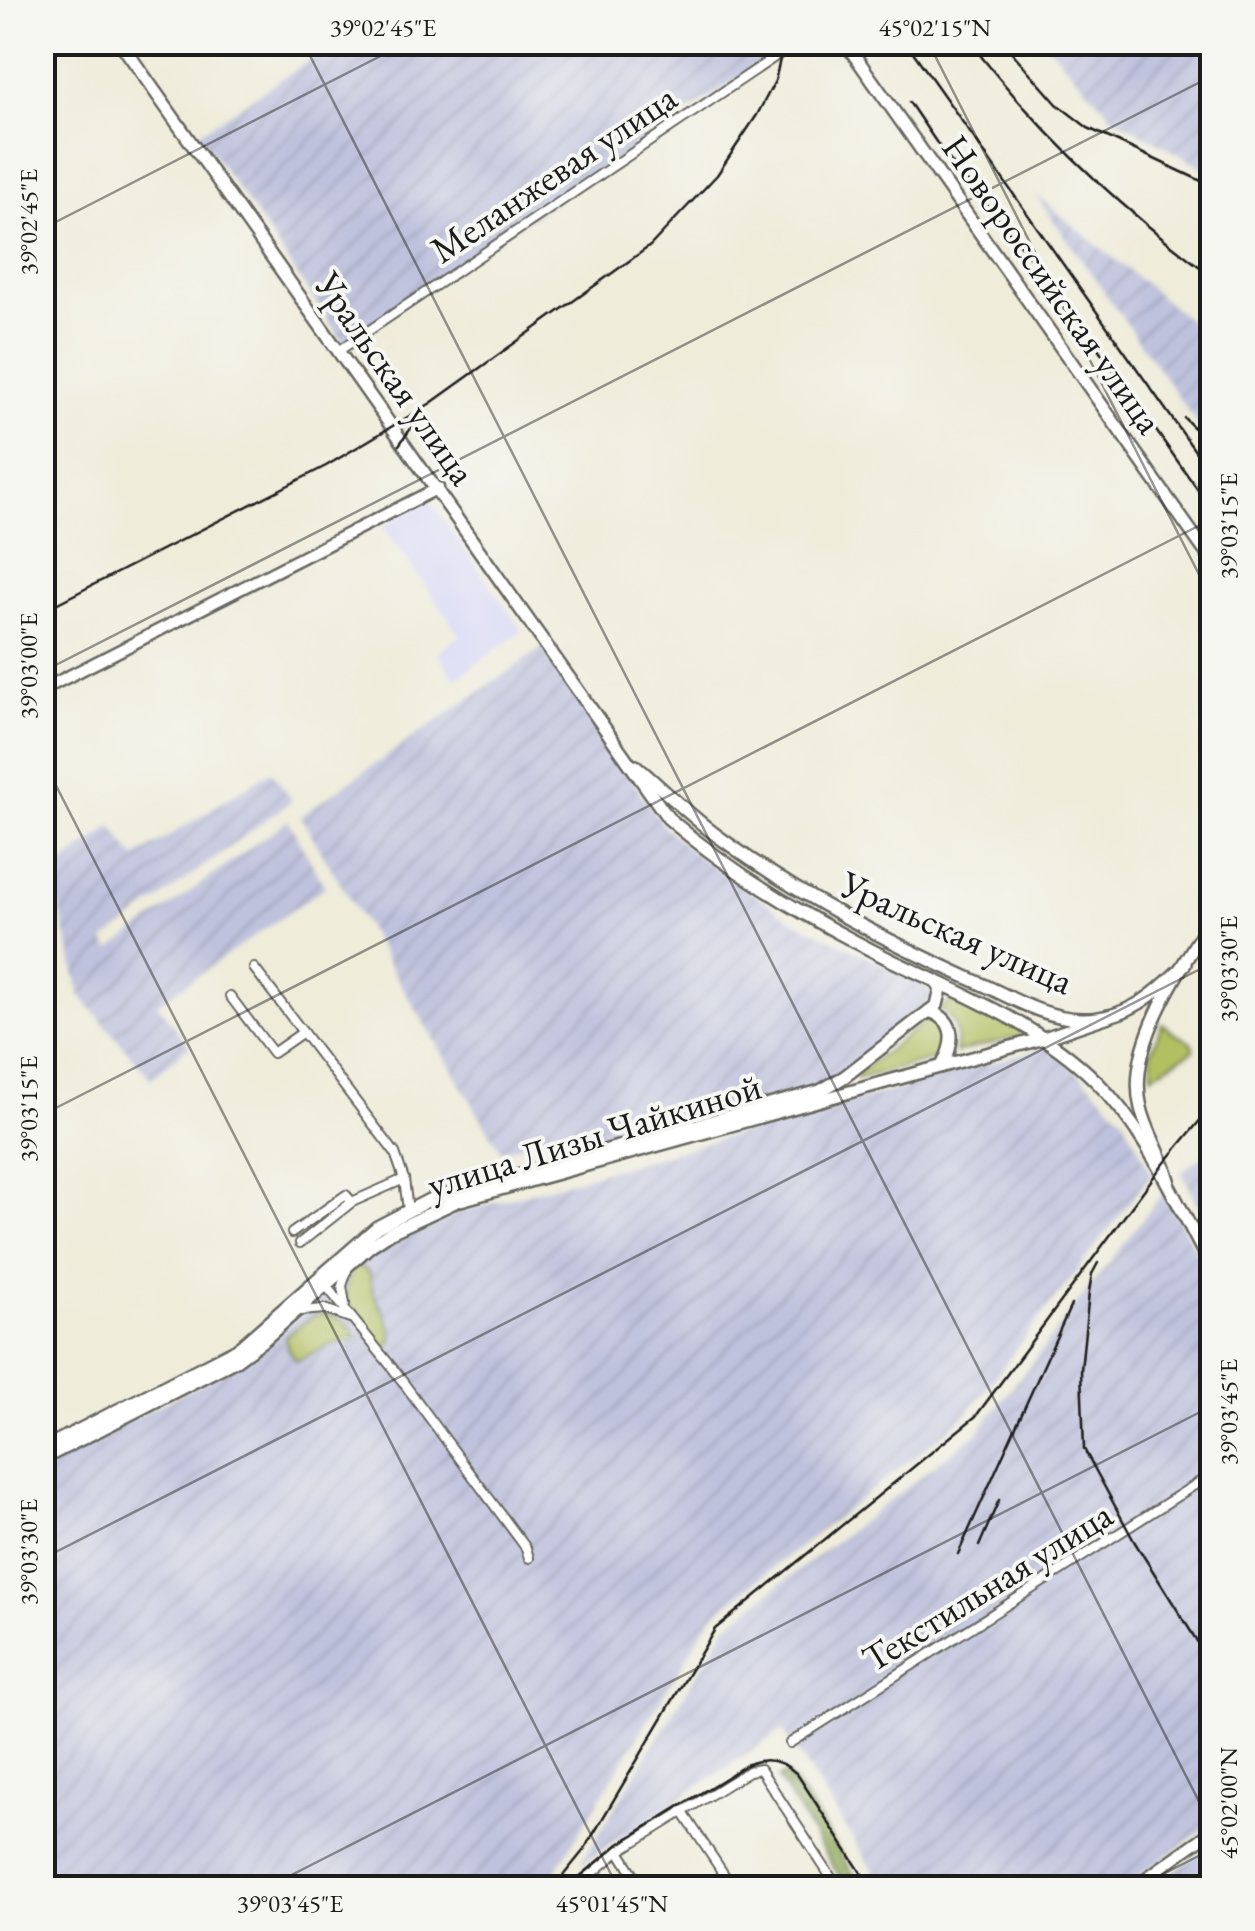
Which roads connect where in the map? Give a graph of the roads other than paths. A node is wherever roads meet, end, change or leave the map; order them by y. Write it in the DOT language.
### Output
graph roads {
  1 [pos="120,42"];
  2 [pos="796,42"];
  3 [pos="845,42"];
  4 [pos="340,350"];
  5 [pos="438,488"];
  6 [pos="1212,561"];
  7 [pos="42,690"];
  8 [pos="618,750"];
  9 [pos="693,816"];
  10 [pos="701,847"];
  11 [pos="840,915"];
  12 [pos="1212,917"];
  13 [pos="858,942"];
  14 [pos="1185,964"];
  15 [pos="254,968"];
  16 [pos="936,981"];
  17 [pos="230,996"];
  18 [pos="929,1011"];
  19 [pos="1109,1016"];
  20 [pos="303,1032"];
  21 [pos="1044,1038"];
  22 [pos="942,1066"];
  23 [pos="1138,1088"];
  24 [pos="813,1097"];
  25 [pos="1117,1103"];
  26 [pos="404,1179"];
  27 [pos="352,1202"];
  28 [pos="408,1210"];
  29 [pos="292,1232"];
  30 [pos="300,1244"];
  31 [pos="1204,1250"];
  32 [pos="357,1256"];
  33 [pos="1212,1266"];
  34 [pos="322,1281"];
  35 [pos="296,1312"];
  36 [pos="355,1321"];
  37 [pos="42,1450"];
  38 [pos="42,1459"];
  39 [pos="1212,1474"];
  40 [pos="529,1558"];
  41 [pos="790,1743"];
  42 [pos="682,1812"];
  43 [pos="1212,1831"];
  44 [pos="618,1851"];
  45 [pos="575,1888"];
  46 [pos="642,1888"];
  47 [pos="734,1888"];
  48 [pos="838,1888"];
  49 [pos="1132,1888"];
  1 -- 4 [label="main road, Уральская улица"];
  2 -- 4 [label="street, Меланжевая улица"];
  3 -- 6 [label="main road, Новороссийская улица"];
  4 -- 5 [label="main road, Уральская улица"];
  5 -- 7 [label="street"];
  5 -- 8 [label="main road, Уральская улица"];
  8 -- 9 [label="main road, Уральская улица"];
  8 -- 10 [label="main road, Уральская улица"];
  9 -- 10 [label="main road"];
  9 -- 11 [label="main road, Уральская улица"];
  10 -- 13 [label="main road, Уральская улица"];
  11 -- 13 [label="main road"];
  11 -- 19 [label="main road, Уральская улица"];
  12 -- 14 [label="main road"];
  13 -- 16 [label="main road, Уральская улица"];
  14 -- 19 [label="main road, Уральская улица"];
  14 -- 23 [label="main road"];
  15 -- 20 [label="street"];
  16 -- 18 [label="main road"];
  16 -- 21 [label="main road, Уральская улица"];
  17 -- 20 [label="street"];
  18 -- 22 [label="main road"];
  18 -- 24 [label="main road"];
  19 -- 21 [label="main road"];
  20 -- 26 [label="street"];
  21 -- 22 [label="main road"];
  21 -- 25 [label="main road, Уральская улица"];
  22 -- 24 [label="main road"];
  23 -- 25 [label="main road"];
  23 -- 31 [label="main road"];
  24 -- 28 [label="main road, улица Лизы Чайкиной"];
  24 -- 32 [label="main road, улица Лизы Чайкиной"];
  25 -- 31 [label="main road, Уральская улица"];
  26 -- 27 [label="street"];
  26 -- 28 [label="street"];
  27 -- 29 [label="street"];
  27 -- 30 [label="street"];
  28 -- 34 [label="main road, улица Лизы Чайкиной"];
  31 -- 33 [label="main road"];
  32 -- 34 [label="main road, улица Лизы Чайкиной"];
  32 -- 36 [label="street"];
  34 -- 35 [label="main road, улица Лизы Чайкиной"];
  34 -- 36 [label="street"];
  34 -- 37 [label="main road, улица Лизы Чайкиной"];
  35 -- 36 [label="street"];
  35 -- 38 [label="main road, улица Лизы Чайкиной"];
  36 -- 40 [label="street"];
  39 -- 41 [label="street, Текстильная улица"];
  42 -- 44 [label="street"];
  42 -- 47 [label="street"];
  42 -- 48 [label="street"];
  43 -- 49 [label="street"];
  44 -- 45 [label="street"];
  44 -- 46 [label="street"];
}
